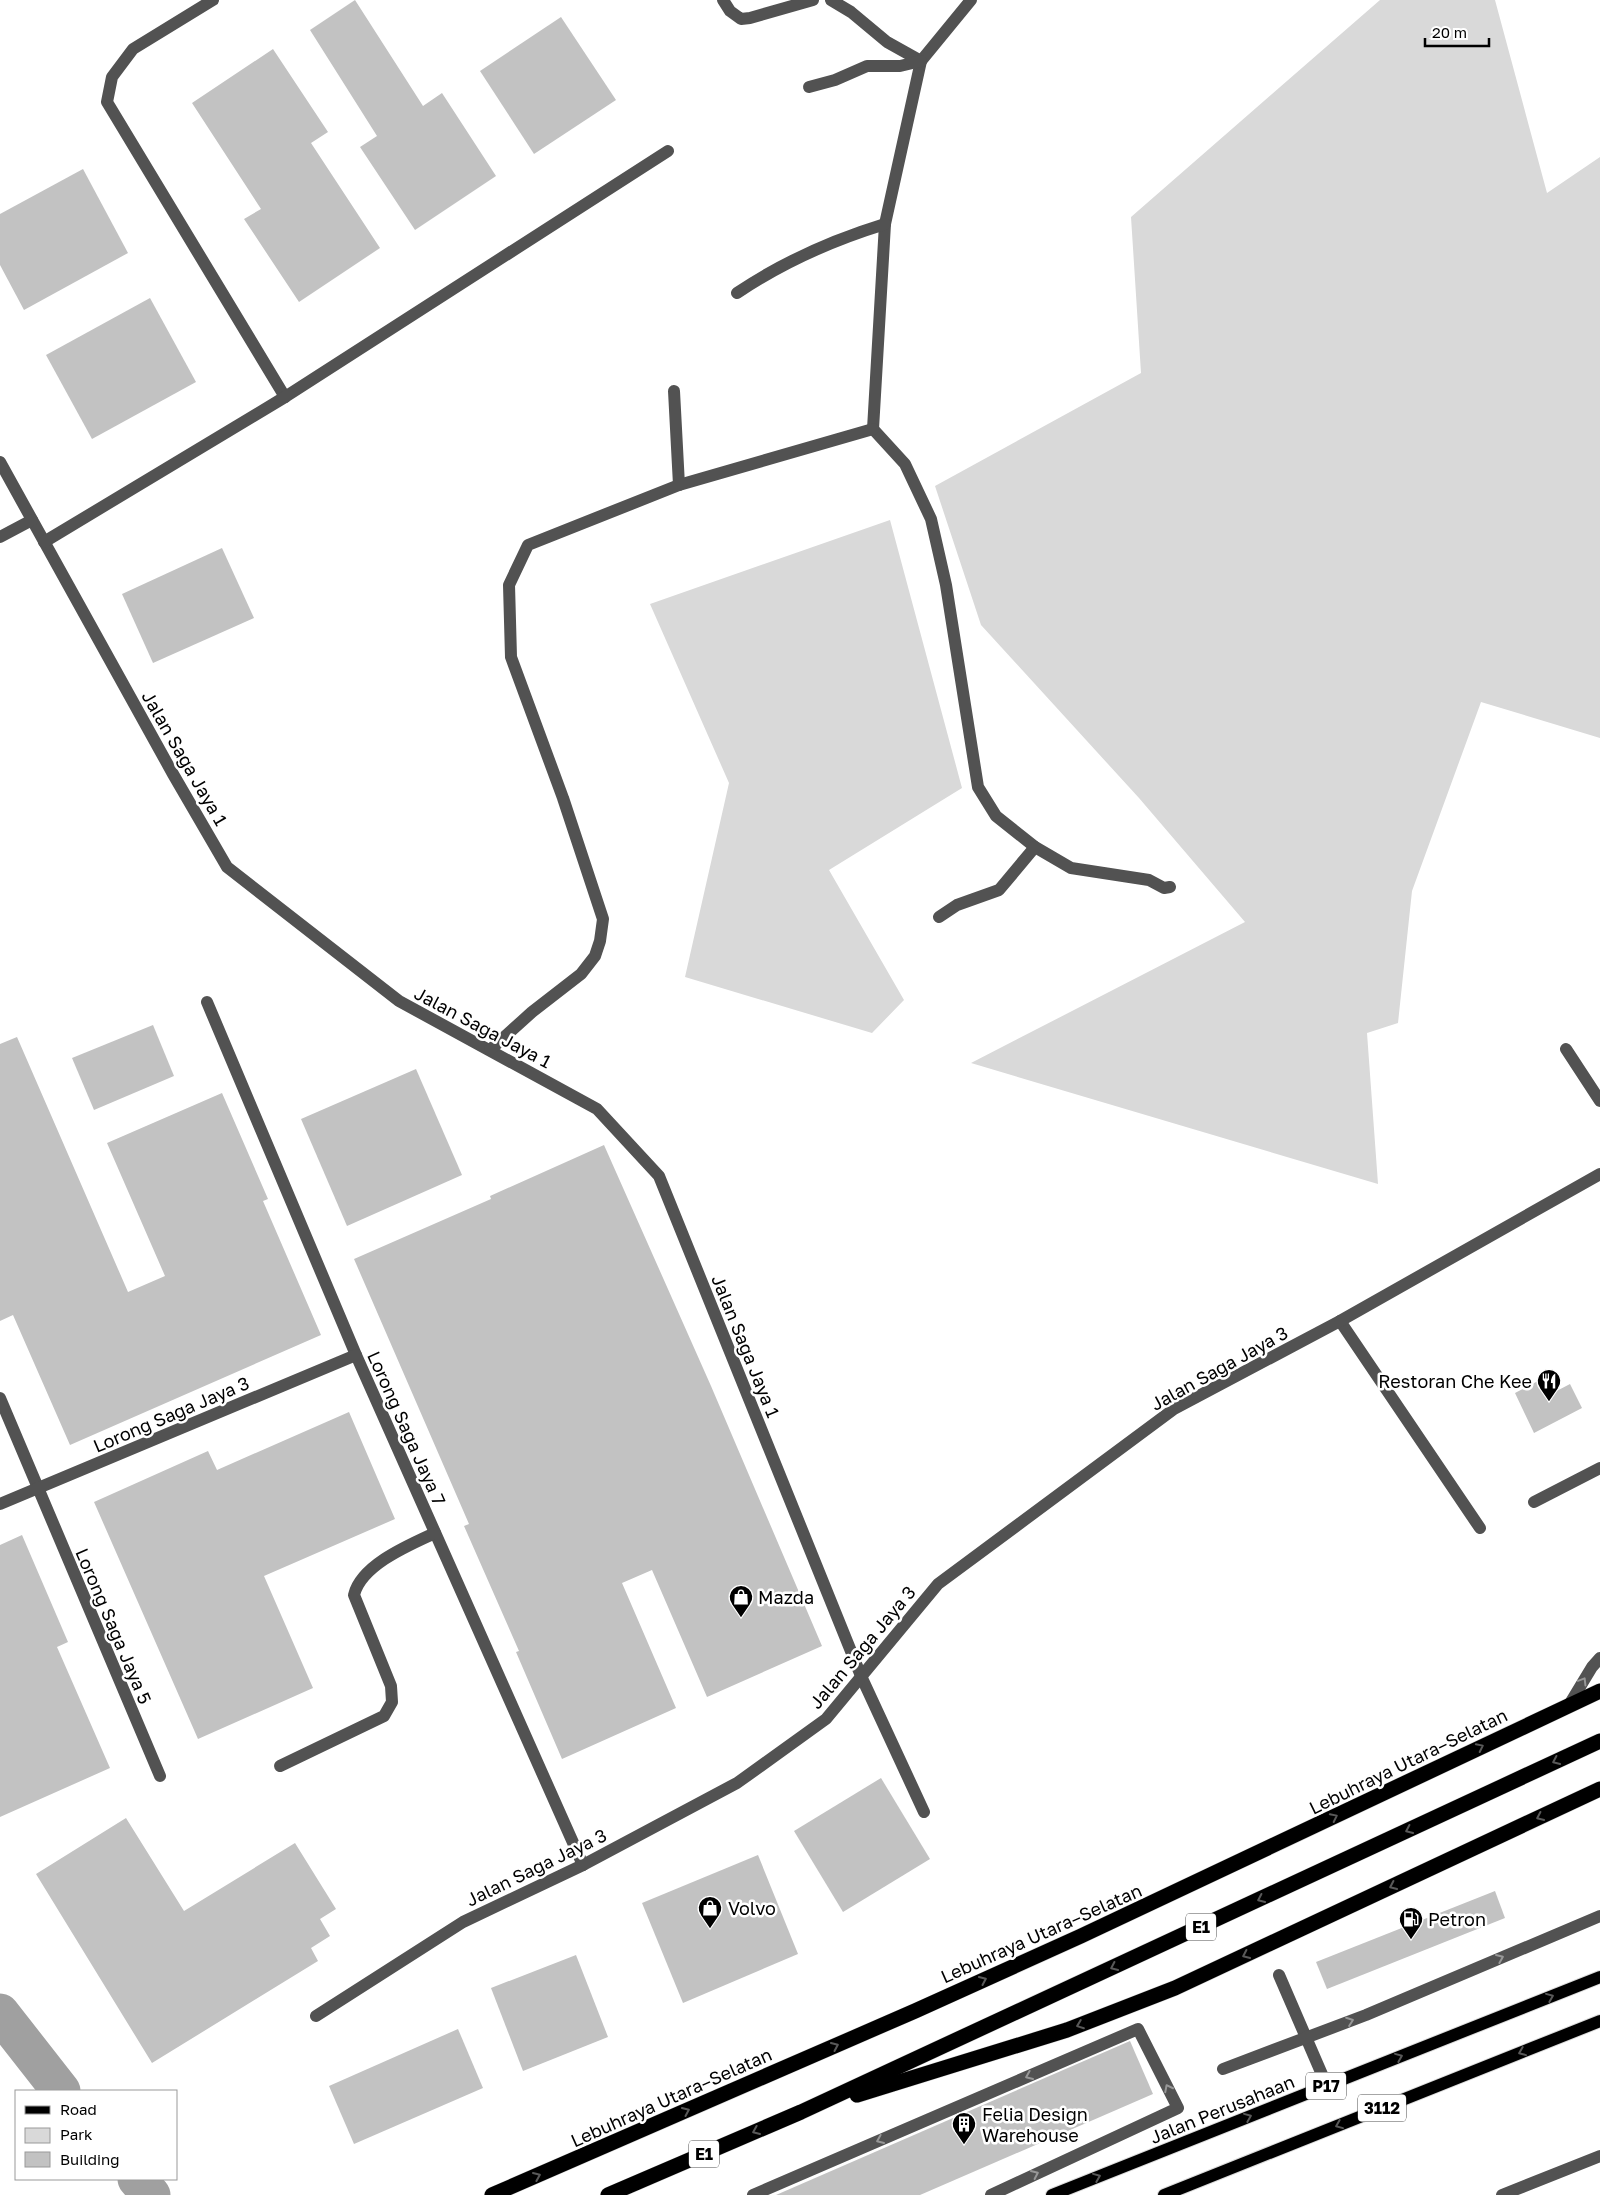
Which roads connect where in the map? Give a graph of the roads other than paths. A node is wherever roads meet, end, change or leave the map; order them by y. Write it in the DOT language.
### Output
graph roads {
  1 [pos="213,0"];
  2 [pos="723,0"];
  3 [pos="813,0"];
  4 [pos="831,0"];
  5 [pos="971,0"];
  6 [pos="922,61"];
  7 [pos="809,87"];
  8 [pos="668,151"];
  9 [pos="885,224"];
  10 [pos="737,293"];
  11 [pos="674,391"];
  12 [pos="285,397"];
  13 [pos="873,429"];
  14 [pos="0,462"];
  15 [pos="679,485"];
  16 [pos="32,520"];
  17 [pos="0,537"];
  18 [pos="44,542"];
  19 [pos="1035,847"];
  20 [pos="1170,887"];
  21 [pos="940,917"];
  22 [pos="207,1002"];
  23 [pos="1566,1048"];
  24 [pos="490,1050"];
  25 [pos="1600,1101"];
  26 [pos="1600,1174"];
  27 [pos="1340,1321"];
  28 [pos="356,1355"];
  29 [pos="0,1398"];
  30 [pos="1600,1468"];
  31 [pos="37,1489"];
  32 [pos="1534,1502"];
  33 [pos="0,1504"];
  34 [pos="1480,1528"];
  35 [pos="434,1533"];
  36 [pos="1600,1658"];
  37 [pos="860,1676"];
  38 [pos="1600,1691"];
  39 [pos="1569,1705"];
  40 [pos="1600,1741"];
  41 [pos="280,1766"];
  42 [pos="160,1776"];
  43 [pos="1600,1789"];
  44 [pos="924,1812"];
  45 [pos="583,1865"];
  46 [pos="1600,1916"];
  47 [pos="1279,1974"];
  48 [pos="1600,1977"];
  49 [pos="316,2016"];
  50 [pos="1600,2021"];
  51 [pos="1305,2038"];
  52 [pos="1224,2069"];
  53 [pos="1327,2086"];
  54 [pos="801,2112"];
  55 [pos="1600,2156"];
  56 [pos="492,2195"];
  57 [pos="608,2195"];
  58 [pos="753,2195"];
  59 [pos="991,2195"];
  60 [pos="1052,2195"];
  61 [pos="1164,2195"];
  62 [pos="1502,2195"];
  1 -- 12 [label="street"];
  2 -- 3 [label="street"];
  4 -- 6 [label="street"];
  5 -- 6 [label="street"];
  6 -- 7 [label="street"];
  6 -- 9 [label="street"];
  8 -- 12 [label="street"];
  9 -- 10 [label="street"];
  9 -- 13 [label="street"];
  11 -- 15 [label="street"];
  12 -- 18 [label="street"];
  13 -- 15 [label="street"];
  13 -- 19 [label="street"];
  14 -- 16 [label="street, Jalan Saga Jaya 1"];
  15 -- 24 [label="street"];
  16 -- 17 [label="street"];
  16 -- 18 [label="street, Jalan Saga Jaya 1"];
  18 -- 24 [label="street, Jalan Saga Jaya 1"];
  19 -- 20 [label="street"];
  19 -- 21 [label="street"];
  22 -- 28 [label="street, Lorong Saga Jaya 7"];
  23 -- 25 [label="street"];
  24 -- 37 [label="street, Jalan Saga Jaya 1"];
  26 -- 27 [label="street, Jalan Saga Jaya 3"];
  27 -- 34 [label="street"];
  27 -- 37 [label="street, Jalan Saga Jaya 3"];
  28 -- 31 [label="street, Lorong Saga Jaya 3"];
  28 -- 35 [label="street, Lorong Saga Jaya 7"];
  29 -- 31 [label="street, Lorong Saga Jaya 5"];
  30 -- 32 [label="street"];
  31 -- 33 [label="street, Lorong Saga Jaya 3"];
  31 -- 42 [label="street, Lorong Saga Jaya 5"];
  35 -- 41 [label="street"];
  35 -- 45 [label="street, Lorong Saga Jaya 7"];
  39 -- 36 [label="street, one-way"];
  37 -- 44 [label="street, Jalan Saga Jaya 1"];
  37 -- 45 [label="street, Jalan Saga Jaya 3"];
  38 -- 39 [label="highway, Lebuhraya Utara–Selatan / E1"];
  56 -- 39 [label="highway, Lebuhraya Utara–Selatan / E1, one-way"];
  40 -- 54 [label="highway, E1, one-way"];
  43 -- 54 [label="highway, one-way"];
  45 -- 49 [label="street, Jalan Saga Jaya 3"];
  51 -- 46 [label="street, one-way"];
  47 -- 51 [label="street"];
  53 -- 48 [label="main road, Jalan Perusahaan / P17, one-way"];
  50 -- 61 [label="main road, 3112, one-way"];
  51 -- 52 [label="street"];
  51 -- 53 [label="street"];
  60 -- 53 [label="main road, Jalan Perusahaan / P17, one-way"];
  54 -- 57 [label="highway, E1, one-way"];
  55 -- 62 [label="street"];
  59 -- 58 [label="street, one-way"];
}
